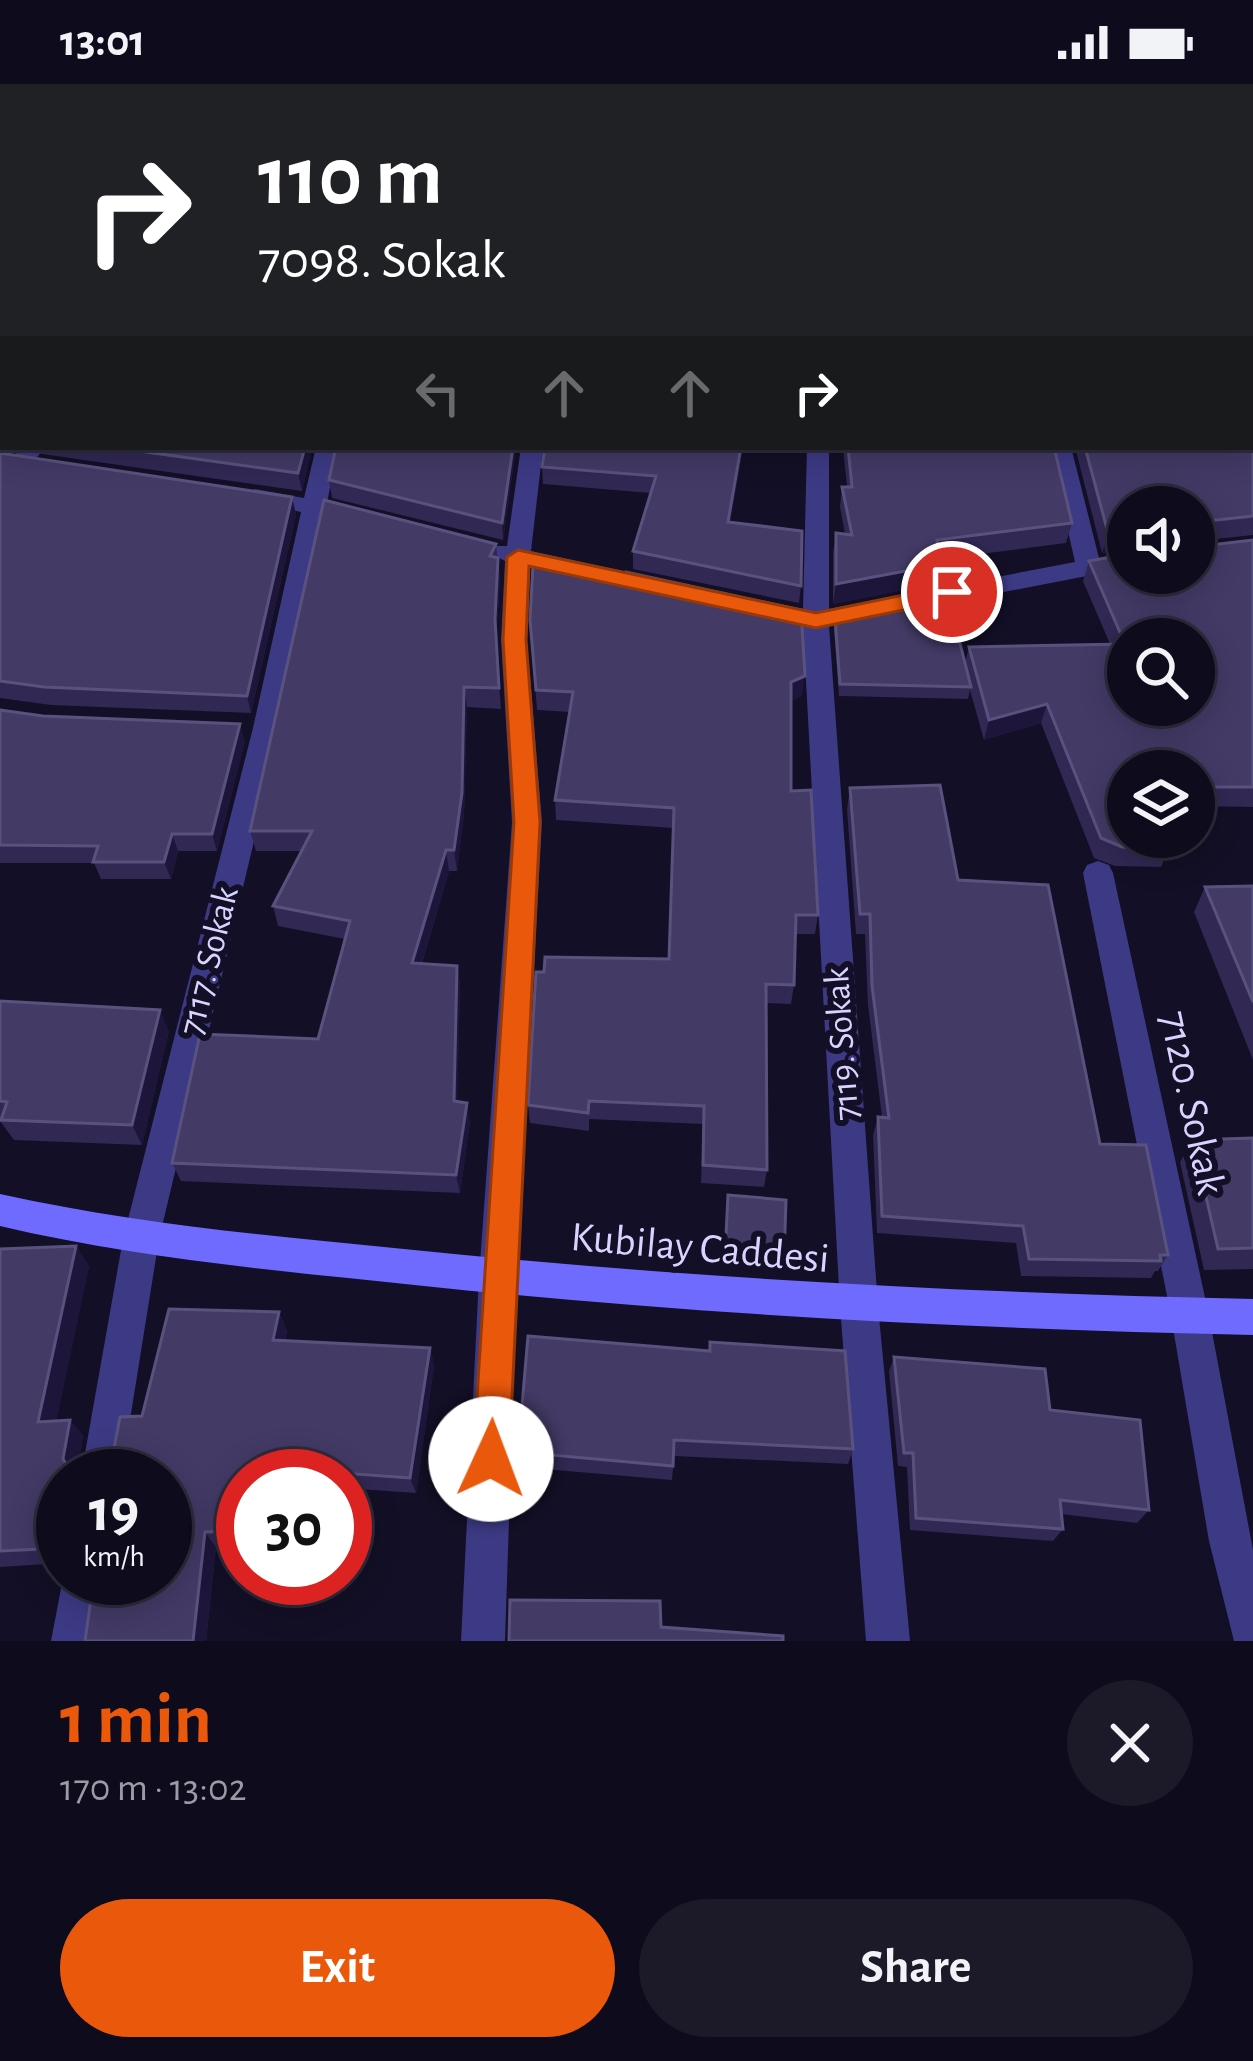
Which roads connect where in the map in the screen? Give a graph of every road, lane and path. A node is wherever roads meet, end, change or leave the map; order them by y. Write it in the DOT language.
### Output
graph roads {
  1 [pos="326,450"];
  2 [pos="532,450"];
  3 [pos="818,450"];
  4 [pos="1061,450"];
  5 [pos="26,458"];
  6 [pos="0,485"];
  7 [pos="224,492"];
  8 [pos="313,505"];
  9 [pos="381,522"];
  10 [pos="472,545"];
  11 [pos="518,557"];
  12 [pos="1107,562"];
  13 [pos="1088,564"];
  14 [pos="678,591"];
  15 [pos="770,610"];
  16 [pos="816,620"];
  17 [pos="1098,873"];
  18 [pos="0,1210"];
  19 [pos="141,1239"];
  20 [pos="498,1277"];
  21 [pos="859,1306"];
  22 [pos="1190,1316"];
  23 [pos="1253,1317"];
  24 [pos="106,1449"];
  25 [pos="79,1605"];
  26 [pos="1253,1634"];
  27 [pos="73,1641"];
  28 [pos="483,1641"];
  29 [pos="888,1641"];
  1 -- 8 [label="street, 7117. Sokak"];
  2 -- 11 [label="street"];
  3 -- 16 [label="street, 7119. Sokak"];
  4 -- 13 [label="street"];
  5 -- 6 [label="street"];
  7 -- 8 [label="street"];
  8 -- 9 [label="street"];
  8 -- 19 [label="street, 7117. Sokak"];
  10 -- 11 [label="street"];
  11 -- 14 [label="street"];
  11 -- 20 [label="street"];
  12 -- 13 [label="street"];
  13 -- 16 [label="street"];
  15 -- 16 [label="street"];
  16 -- 21 [label="street, 7119. Sokak"];
  17 -- 22 [label="street, 7120. Sokak"];
  18 -- 19 [label="main road, Kubilay Caddesi"];
  19 -- 20 [label="main road, Kubilay Caddesi"];
  19 -- 24 [label="street, 7117. Sokak"];
  20 -- 21 [label="main road, Kubilay Caddesi"];
  20 -- 28 [label="street"];
  21 -- 22 [label="main road, Kubilay Caddesi"];
  21 -- 29 [label="street, 7119. Sokak"];
  22 -- 23 [label="main road, Kubilay Caddesi"];
  22 -- 26 [label="street, 7120. Sokak"];
  25 -- 27 [label="street"];
}
